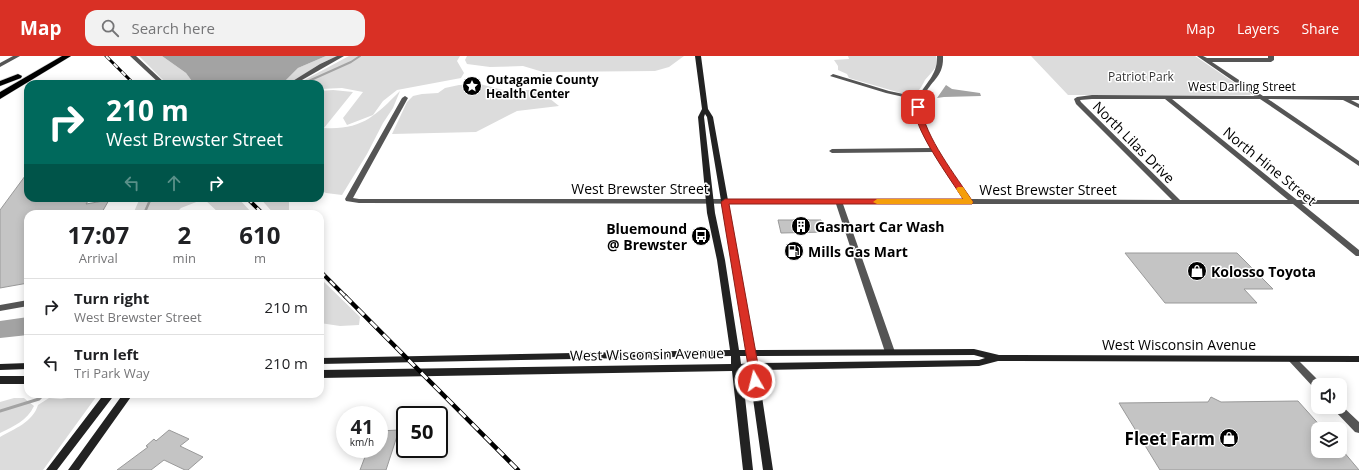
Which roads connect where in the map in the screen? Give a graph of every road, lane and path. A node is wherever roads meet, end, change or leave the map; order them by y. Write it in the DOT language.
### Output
graph roads {
  1 [pos="17,56"];
  2 [pos="52,56"];
  3 [pos="67,56"];
  4 [pos="133,56"];
  5 [pos="341,56"];
  6 [pos="698,56"];
  7 [pos="940,56"];
  8 [pos="1200,56"];
  9 [pos="1271,56"];
  10 [pos="1206,60"];
  11 [pos="0,65"];
  12 [pos="833,76"];
  13 [pos="33,80"];
  14 [pos="159,80"];
  15 [pos="299,80"];
  16 [pos="0,85"];
  17 [pos="24,85"];
  18 [pos="24,86"];
  19 [pos="0,96"];
  20 [pos="1166,97"];
  21 [pos="1261,97"];
  22 [pos="405,98"];
  23 [pos="1344,98"];
  24 [pos="1359,98"];
  25 [pos="1078,99"];
  26 [pos="919,100"];
  27 [pos="0,103"];
  28 [pos="1359,106"];
  29 [pos="705,109"];
  30 [pos="935,150"];
  31 [pos="832,151"];
  32 [pos="1359,164"];
  33 [pos="710,202"];
  34 [pos="725,202"];
  35 [pos="839,202"];
  36 [pos="969,202"];
  37 [pos="1178,202"];
  38 [pos="1359,202"];
  39 [pos="1298,203"];
  40 [pos="1359,254"];
  41 [pos="24,304"];
  42 [pos="0,308"];
  43 [pos="890,352"];
  44 [pos="735,353"];
  45 [pos="751,353"];
  46 [pos="999,358"];
  47 [pos="1292,359"];
  48 [pos="1359,359"];
  49 [pos="324,361"];
  50 [pos="24,366"];
  51 [pos="0,367"];
  52 [pos="736,367"];
  53 [pos="753,367"];
  54 [pos="324,374"];
  55 [pos="1311,379"];
  56 [pos="0,380"];
  57 [pos="24,380"];
  58 [pos="107,398"];
  59 [pos="125,398"];
  60 [pos="1345,414"];
  61 [pos="1359,429"];
  62 [pos="51,470"];
  63 [pos="73,470"];
  64 [pos="748,470"];
  65 [pos="768,470"];
  1 -- 11 [label="street"];
  2 -- 16 [label="highway"];
  3 -- 13 [label="highway"];
  4 -- 14 [label="street"];
  5 -- 15 [label="street"];
  6 -- 29 [label="main road"];
  7 -- 26 [label="street"];
  8 -- 10 [label="street"];
  9 -- 10 [label="street"];
  10 -- 21 [label="street"];
  12 -- 26 [label="street"];
  17 -- 19 [label="highway"];
  18 -- 27 [label="highway"];
  20 -- 21 [label="street, West Darling Street"];
  20 -- 25 [label="street, West Darling Street"];
  20 -- 39 [label="street, North Hine Street"];
  21 -- 23 [label="street, West Darling Street"];
  21 -- 32 [label="street"];
  22 -- 33 [label="street, West Brewster Street"];
  23 -- 24 [label="street, West Darling Street"];
  23 -- 28 [label="street"];
  25 -- 37 [label="street, North Lilas Drive"];
  26 -- 30 [label="street"];
  29 -- 33 [label="main road"];
  29 -- 34 [label="main road"];
  30 -- 31 [label="street"];
  30 -- 36 [label="street"];
  33 -- 34 [label="street, West Brewster Street"];
  33 -- 44 [label="main road"];
  34 -- 35 [label="street, West Brewster Street"];
  34 -- 45 [label="main road"];
  35 -- 36 [label="street, West Brewster Street"];
  35 -- 43 [label="street"];
  36 -- 37 [label="street, West Brewster Street"];
  37 -- 39 [label="street, West Brewster Street"];
  38 -- 39 [label="street, West Brewster Street"];
  39 -- 40 [label="street, North Hine Street"];
  41 -- 42 [label="street"];
  43 -- 45 [label="main road, West Wisconsin Avenue"];
  43 -- 46 [label="main road, West Wisconsin Avenue"];
  44 -- 45 [label="main road, West Wisconsin Avenue"];
  44 -- 49 [label="main road, West Wisconsin Avenue"];
  44 -- 52 [label="main road"];
  45 -- 53 [label="main road"];
  46 -- 47 [label="main road, West Wisconsin Avenue"];
  46 -- 53 [label="main road, West Wisconsin Avenue"];
  47 -- 48 [label="main road, West Wisconsin Avenue"];
  47 -- 55 [label="street"];
  50 -- 51 [label="main road"];
  52 -- 53 [label="main road, West Wisconsin Avenue"];
  52 -- 54 [label="main road, West Wisconsin Avenue"];
  52 -- 64 [label="main road"];
  53 -- 65 [label="main road"];
  56 -- 57 [label="main road"];
  58 -- 62 [label="main road"];
  59 -- 63 [label="main road"];
  60 -- 61 [label="street"];
}
